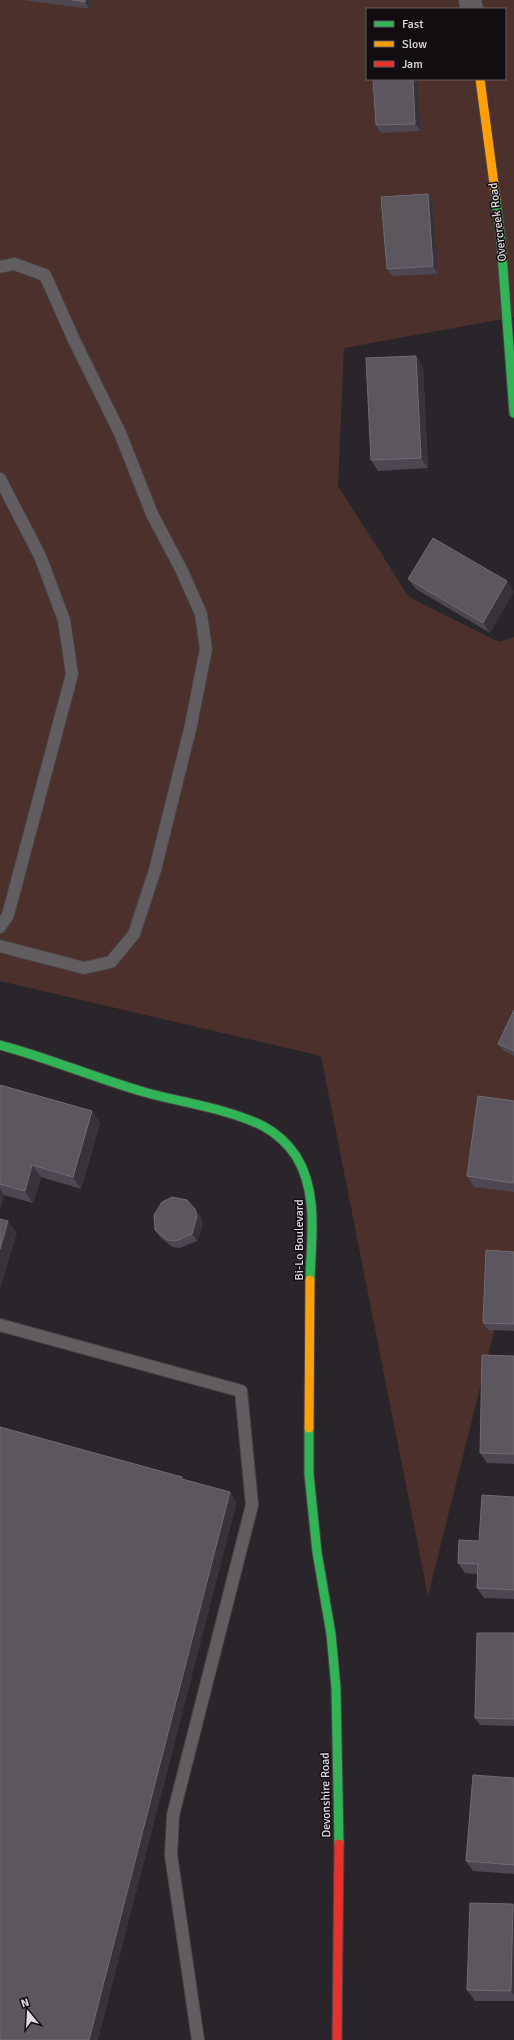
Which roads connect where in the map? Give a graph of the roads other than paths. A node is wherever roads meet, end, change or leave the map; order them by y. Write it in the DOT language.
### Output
graph roads {
  1 [pos="480,80"];
  2 [pos="0,267"];
  3 [pos="514,413"];
  4 [pos="0,479"];
  5 [pos="0,926"];
  6 [pos="0,946"];
  7 [pos="0,1044"];
  8 [pos="0,1325"];
  9 [pos="317,1552"];
  10 [pos="198,2040"];
  11 [pos="337,2040"];
  1 -- 3 [label="street, Overcreek Road"];
  2 -- 6 [label="lane"];
  4 -- 5 [label="lane"];
  7 -- 9 [label="street, Bi-Lo Boulevard"];
  8 -- 10 [label="lane"];
  9 -- 11 [label="street, Devonshire Road"];
}
